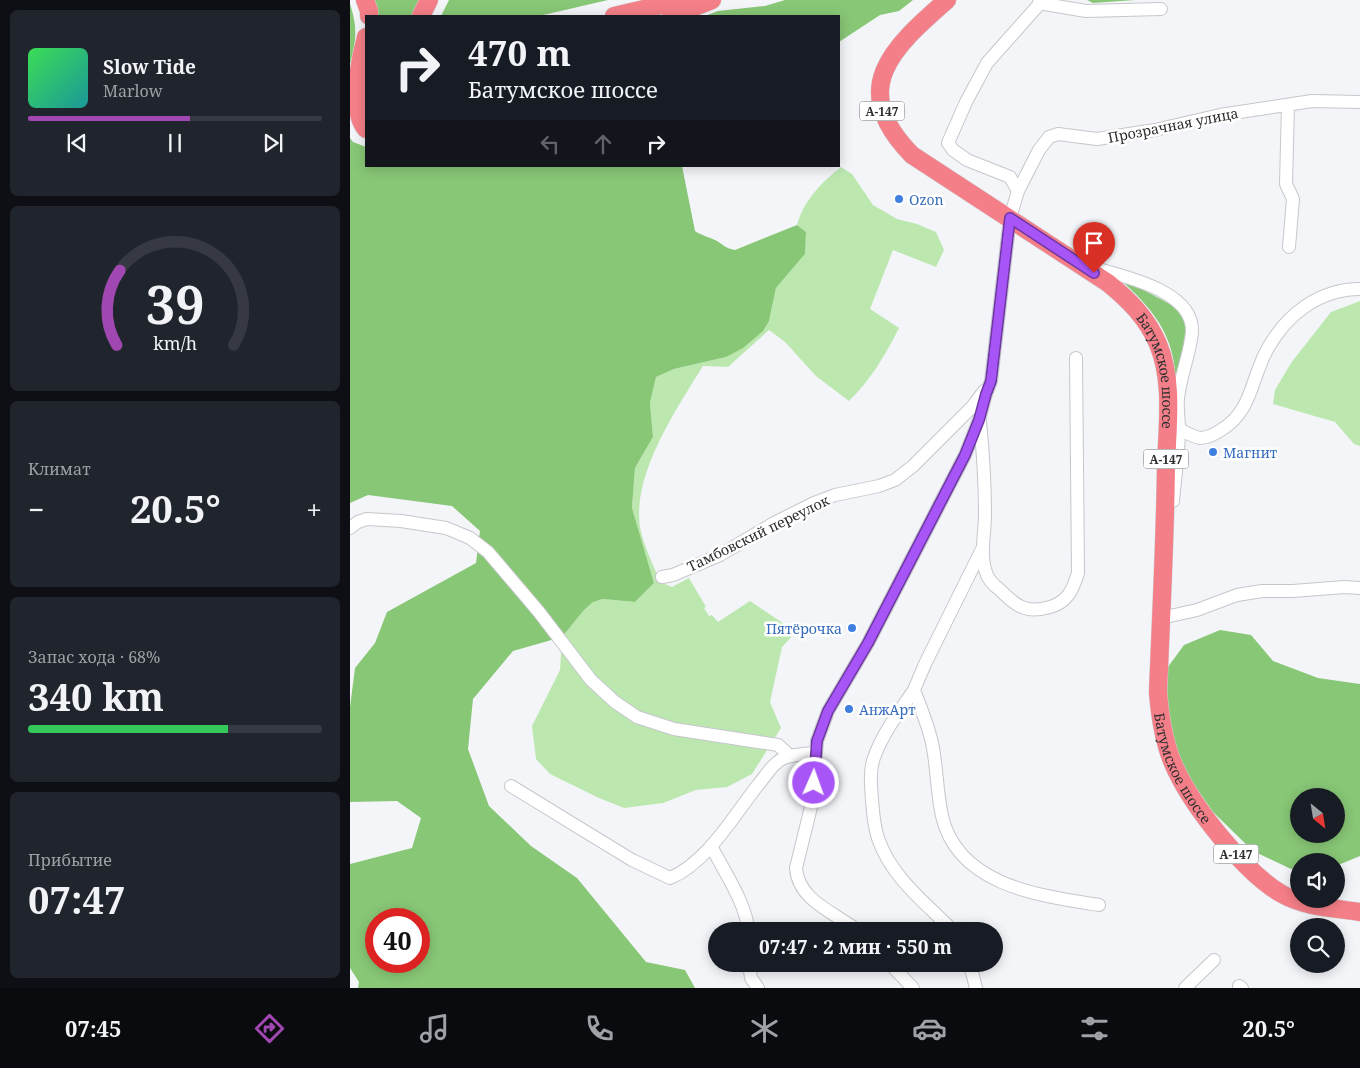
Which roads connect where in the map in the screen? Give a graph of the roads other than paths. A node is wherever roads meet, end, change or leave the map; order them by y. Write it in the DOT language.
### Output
graph roads {
  1 [pos="365,0"];
  2 [pos="429,0"];
  3 [pos="683,0"];
  4 [pos="712,0"];
  5 [pos="947,0"];
  6 [pos="1041,2"];
  7 [pos="1161,9"];
  8 [pos="369,15"];
  9 [pos="422,15"];
  10 [pos="625,15"];
  11 [pos="674,15"];
  12 [pos="365,41"];
  13 [pos="1360,102"];
  14 [pos="1288,105"];
  15 [pos="365,128"];
  16 [pos="1018,191"];
  17 [pos="1010,218"];
  18 [pos="1289,247"];
  19 [pos="1079,264"];
  20 [pos="1360,289"];
  21 [pos="1076,358"];
  22 [pos="991,381"];
  23 [pos="979,420"];
  24 [pos="1179,429"];
  25 [pos="1165,525"];
  26 [pos="350,528"];
  27 [pos="982,549"];
  28 [pos="662,577"];
  29 [pos="1360,588"];
  30 [pos="1161,618"];
  31 [pos="914,690"];
  32 [pos="815,753"];
  33 [pos="790,756"];
  34 [pos="511,786"];
  35 [pos="711,846"];
  36 [pos="1099,905"];
  37 [pos="1360,912"];
  38 [pos="748,922"];
  39 [pos="845,922"];
  40 [pos="944,922"];
  41 [pos="1214,960"];
  42 [pos="750,972"];
  43 [pos="898,972"];
  44 [pos="972,972"];
  45 [pos="758,988"];
  46 [pos="913,988"];
  47 [pos="976,988"];
  48 [pos="1185,988"];
  1 -- 8 [label="highway"];
  2 -- 9 [label="highway"];
  3 -- 10 [label="highway"];
  4 -- 11 [label="highway"];
  5 -- 17 [label="highway, Батумское шоссе / А-147"];
  6 -- 7 [label="street"];
  6 -- 16 [label="street"];
  12 -- 15 [label="highway"];
  13 -- 14 [label="street, Прозрачная улица"];
  14 -- 16 [label="street, Прозрачная улица"];
  14 -- 18 [label="street"];
  16 -- 17 [label="street, Прозрачная улица"];
  17 -- 19 [label="highway, Батумское шоссе / А-147"];
  17 -- 22 [label="street, Прозрачная улица"];
  19 -- 24 [label="street"];
  19 -- 25 [label="highway, Батумское шоссе / А-147"];
  20 -- 24 [label="street"];
  21 -- 27 [label="street"];
  22 -- 23 [label="street, Прозрачная улица"];
  22 -- 28 [label="street, Тамбовский переулок"];
  23 -- 27 [label="street"];
  23 -- 32 [label="street, Прозрачная улица"];
  24 -- 25 [label="street"];
  25 -- 30 [label="highway, Батумское шоссе / А-147"];
  26 -- 33 [label="street"];
  27 -- 31 [label="street"];
  29 -- 30 [label="street"];
  30 -- 37 [label="highway, Батумское шоссе / А-147"];
  31 -- 36 [label="street"];
  31 -- 40 [label="street"];
  32 -- 33 [label="street"];
  32 -- 39 [label="street, Прозрачная улица"];
  33 -- 35 [label="street"];
  34 -- 35 [label="street"];
  35 -- 38 [label="street"];
  41 -- 48 [label="street"];
  42 -- 45 [label="street"];
  43 -- 46 [label="street"];
  44 -- 47 [label="street"];
}
